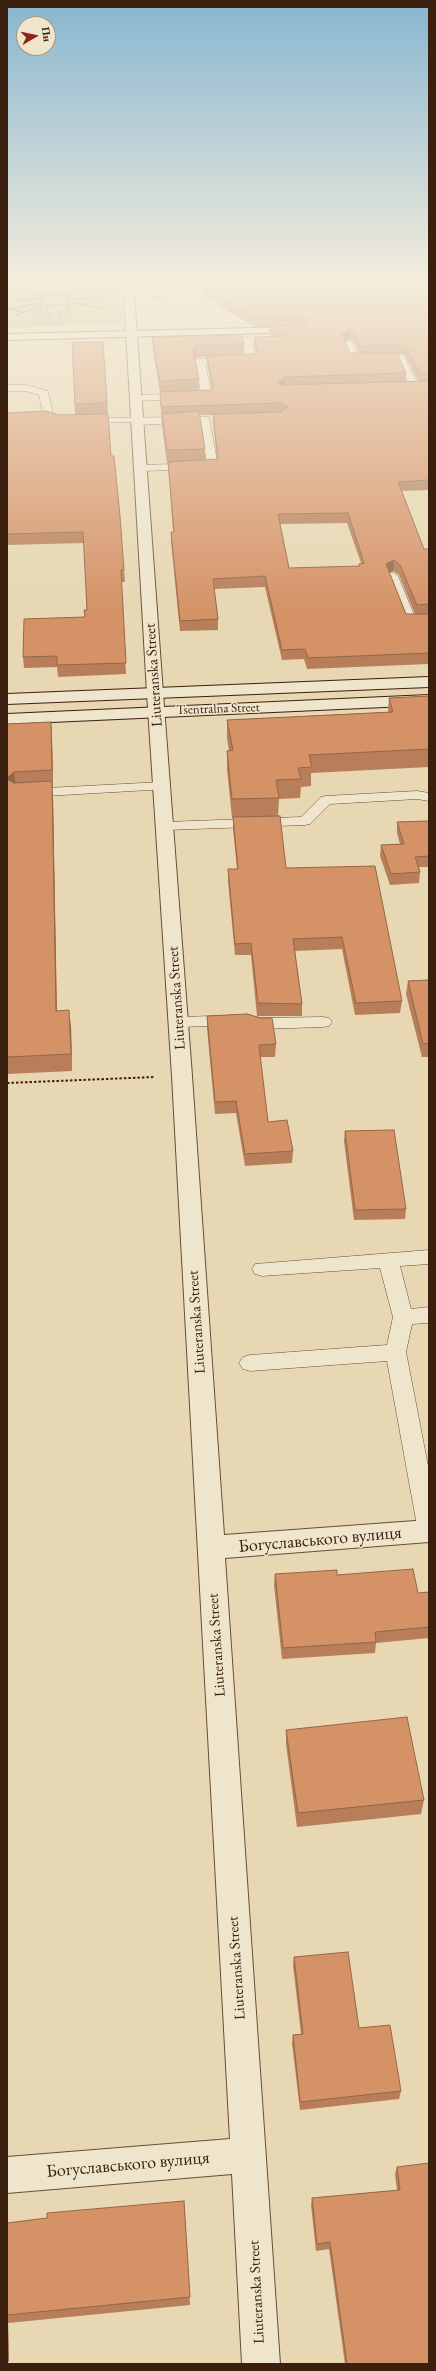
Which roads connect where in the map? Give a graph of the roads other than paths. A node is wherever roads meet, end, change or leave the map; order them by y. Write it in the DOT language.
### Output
graph roads {
  1 [pos="36,391"];
  2 [pos="136,391"];
  3 [pos="206,391"];
  4 [pos="136,398"];
  5 [pos="137,420"];
  6 [pos="140,468"];
  7 [pos="392,576"];
  8 [pos="429,620"];
  9 [pos="429,682"];
  10 [pos="7,699"];
  11 [pos="429,700"];
  12 [pos="156,702"];
  13 [pos="7,719"];
  14 [pos="162,786"];
  15 [pos="16,794"];
  16 [pos="429,797"];
  17 [pos="166,826"];
  18 [pos="178,1022"];
  19 [pos="323,1022"];
  20 [pos="429,1257"];
  21 [pos="388,1260"];
  22 [pos="262,1269"];
  23 [pos="429,1315"];
  24 [pos="402,1317"];
  25 [pos="396,1352"];
  26 [pos="250,1363"];
  27 [pos="429,1531"];
  28 [pos="211,1548"];
  29 [pos="249,2156"];
  30 [pos="7,2175"];
  31 [pos="261,2364"];
  1 -- 5 [label="lane"];
  2 -- 4 [label="street, Liuteranska Street"];
  3 -- 4 [label="lane"];
  4 -- 5 [label="street, Liuteranska Street"];
  5 -- 6 [label="street, Liuteranska Street"];
  5 -- 6 [label="lane"];
  6 -- 12 [label="street, Liuteranska Street"];
  7 -- 8 [label="lane"];
  9 -- 12 [label="street, Tsentralna Street"];
  10 -- 12 [label="street, Tsentralna Street"];
  11 -- 12 [label="street, Tsentralna Street"];
  12 -- 13 [label="street, Tsentralna Street"];
  12 -- 14 [label="street, Liuteranska Street"];
  14 -- 15 [label="lane"];
  14 -- 17 [label="street, Liuteranska Street"];
  16 -- 17 [label="lane"];
  17 -- 18 [label="street, Liuteranska Street"];
  18 -- 19 [label="lane"];
  18 -- 28 [label="street, Liuteranska Street"];
  20 -- 21 [label="lane"];
  21 -- 22 [label="lane"];
  21 -- 24 [label="lane"];
  23 -- 24 [label="lane"];
  24 -- 25 [label="lane"];
  25 -- 26 [label="lane"];
  25 -- 27 [label="lane"];
  27 -- 28 [label="street, Богуславського вулиця"];
  28 -- 29 [label="street, Liuteranska Street"];
  29 -- 30 [label="street, Богуславського вулиця"];
  29 -- 31 [label="street, Liuteranska Street"];
}
